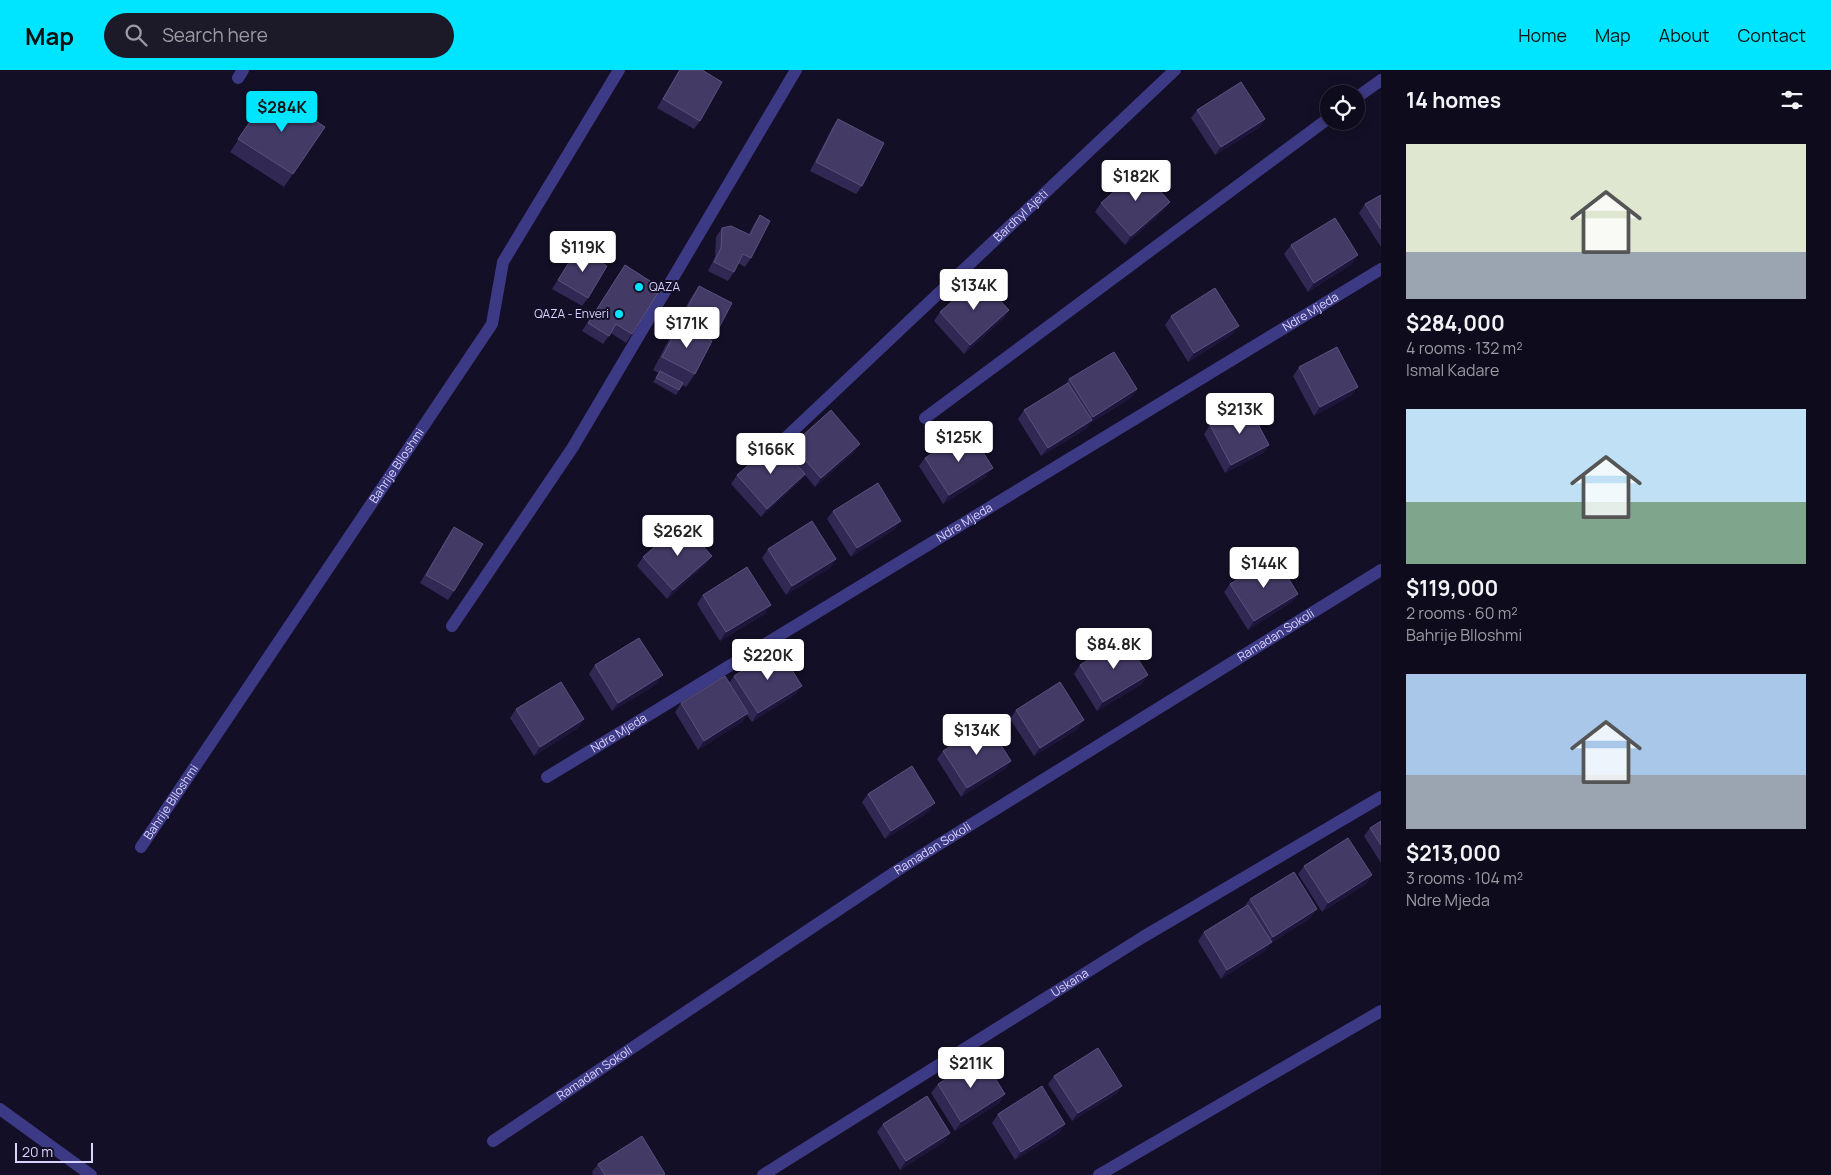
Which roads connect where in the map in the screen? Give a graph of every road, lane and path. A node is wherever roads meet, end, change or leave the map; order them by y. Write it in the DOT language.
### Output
graph roads {
  1 [pos="620,70"];
  2 [pos="796,70"];
  3 [pos="1175,70"];
  4 [pos="1381,80"];
  5 [pos="1365,92"];
  6 [pos="1320,125"];
  7 [pos="1381,269"];
  8 [pos="925,418"];
  9 [pos="778,445"];
  10 [pos="1381,570"];
  11 [pos="452,626"];
  12 [pos="547,778"];
  13 [pos="1381,797"];
  14 [pos="141,847"];
  15 [pos="1381,1011"];
  16 [pos="0,1109"];
  17 [pos="493,1141"];
  18 [pos="91,1175"];
  19 [pos="763,1175"];
  20 [pos="1099,1175"];
  1 -- 14 [label="street, Bahrije Blloshmi"];
  2 -- 11 [label="street"];
  3 -- 9 [label="street, Bardhyl Ajeti"];
  4 -- 5 [label="street"];
  6 -- 8 [label="street"];
  7 -- 12 [label="street, Ndre Mjeda"];
  10 -- 17 [label="street, Ramadan Sokoli"];
  13 -- 19 [label="street, Uskana"];
  15 -- 20 [label="street"];
  16 -- 18 [label="street"];
}
